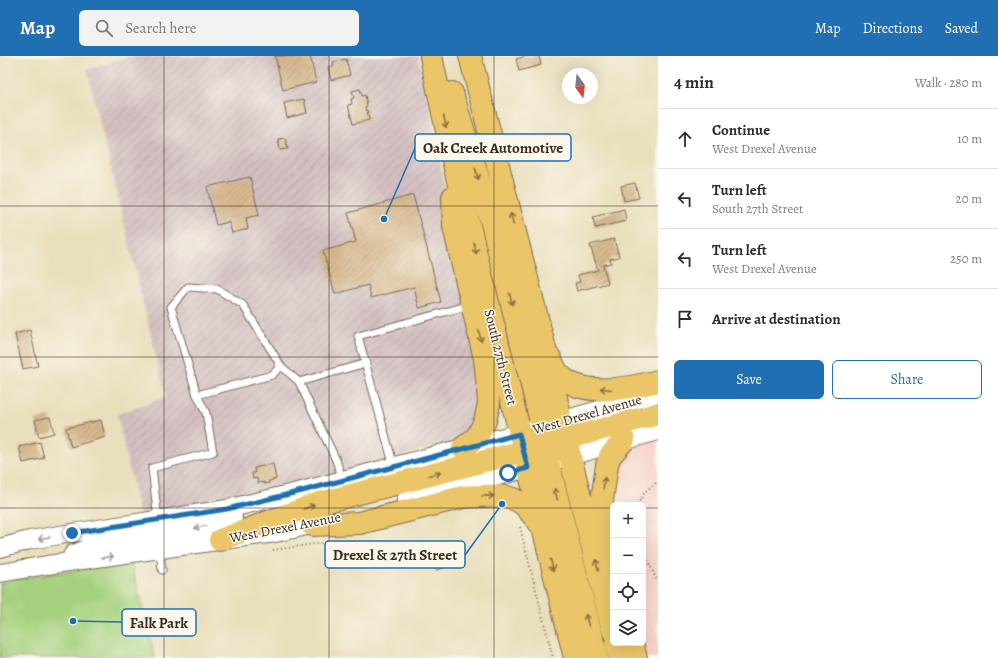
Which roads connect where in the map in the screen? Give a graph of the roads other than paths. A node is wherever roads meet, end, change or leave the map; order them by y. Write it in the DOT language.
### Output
graph roads {
  1 [pos="470,56"];
  2 [pos="432,58"];
  3 [pos="480,302"];
  4 [pos="546,352"];
  5 [pos="366,363"];
  6 [pos="281,366"];
  7 [pos="658,381"];
  8 [pos="299,382"];
  9 [pos="658,394"];
  10 [pos="197,395"];
  11 [pos="658,414"];
  12 [pos="658,431"];
  13 [pos="624,440"];
  14 [pos="545,444"];
  15 [pos="463,448"];
  16 [pos="394,467"];
  17 [pos="342,480"];
  18 [pos="302,491"];
  19 [pos="158,520"];
  20 [pos="312,525"];
  21 [pos="542,527"];
  22 [pos="220,540"];
  23 [pos="0,548"];
  24 [pos="160,550"];
  25 [pos="610,551"];
  26 [pos="46,565"];
  27 [pos="162,570"];
  28 [pos="0,573"];
  29 [pos="610,622"];
  30 [pos="617,646"];
  31 [pos="633,646"];
  32 [pos="575,658"];
  33 [pos="597,658"];
  34 [pos="620,658"];
  35 [pos="636,658"];
  4 -- 1 [label="main road, South 27th Street, one-way"];
  2 -- 3 [label="main road, one-way"];
  2 -- 14 [label="main road, one-way"];
  3 -- 5 [label="lane"];
  3 -- 14 [label="main road, South 27th Street"];
  3 -- 15 [label="main road, one-way"];
  7 -- 4 [label="main road, one-way"];
  4 -- 14 [label="main road, South 27th Street"];
  5 -- 8 [label="lane"];
  5 -- 16 [label="lane"];
  6 -- 8 [label="lane"];
  6 -- 10 [label="lane"];
  6 -- 10 [label="lane"];
  8 -- 17 [label="lane"];
  9 -- 14 [label="street, West Drexel Avenue"];
  10 -- 19 [label="lane"];
  11 -- 14 [label="main road"];
  12 -- 13 [label="street, West Drexel Avenue"];
  13 -- 14 [label="street, West Drexel Avenue"];
  25 -- 13 [label="main road, one-way"];
  14 -- 15 [label="street, West Drexel Avenue"];
  14 -- 20 [label="street, West Drexel Avenue"];
  14 -- 21 [label="main road, South 27th Street"];
  22 -- 14 [label="main road, one-way"];
  29 -- 14 [label="main road, South 27th Street, one-way"];
  33 -- 14 [label="main road, one-way"];
  15 -- 16 [label="street, West Drexel Avenue"];
  16 -- 17 [label="street, West Drexel Avenue"];
  17 -- 18 [label="street, West Drexel Avenue"];
  18 -- 19 [label="street, West Drexel Avenue"];
  18 -- 24 [label="street, one-way"];
  19 -- 23 [label="street, West Drexel Avenue, one-way"];
  19 -- 24 [label="lane"];
  19 -- 26 [label="street"];
  20 -- 21 [label="main road, one-way"];
  20 -- 22 [label="street, West Drexel Avenue"];
  21 -- 32 [label="main road, South 27th Street, one-way"];
  22 -- 24 [label="street, West Drexel Avenue"];
  26 -- 24 [label="street, West Drexel Avenue, one-way"];
  24 -- 27 [label="lane"];
  26 -- 28 [label="street, West Drexel Avenue"];
  30 -- 34 [label="main road"];
  31 -- 35 [label="main road"];
}
